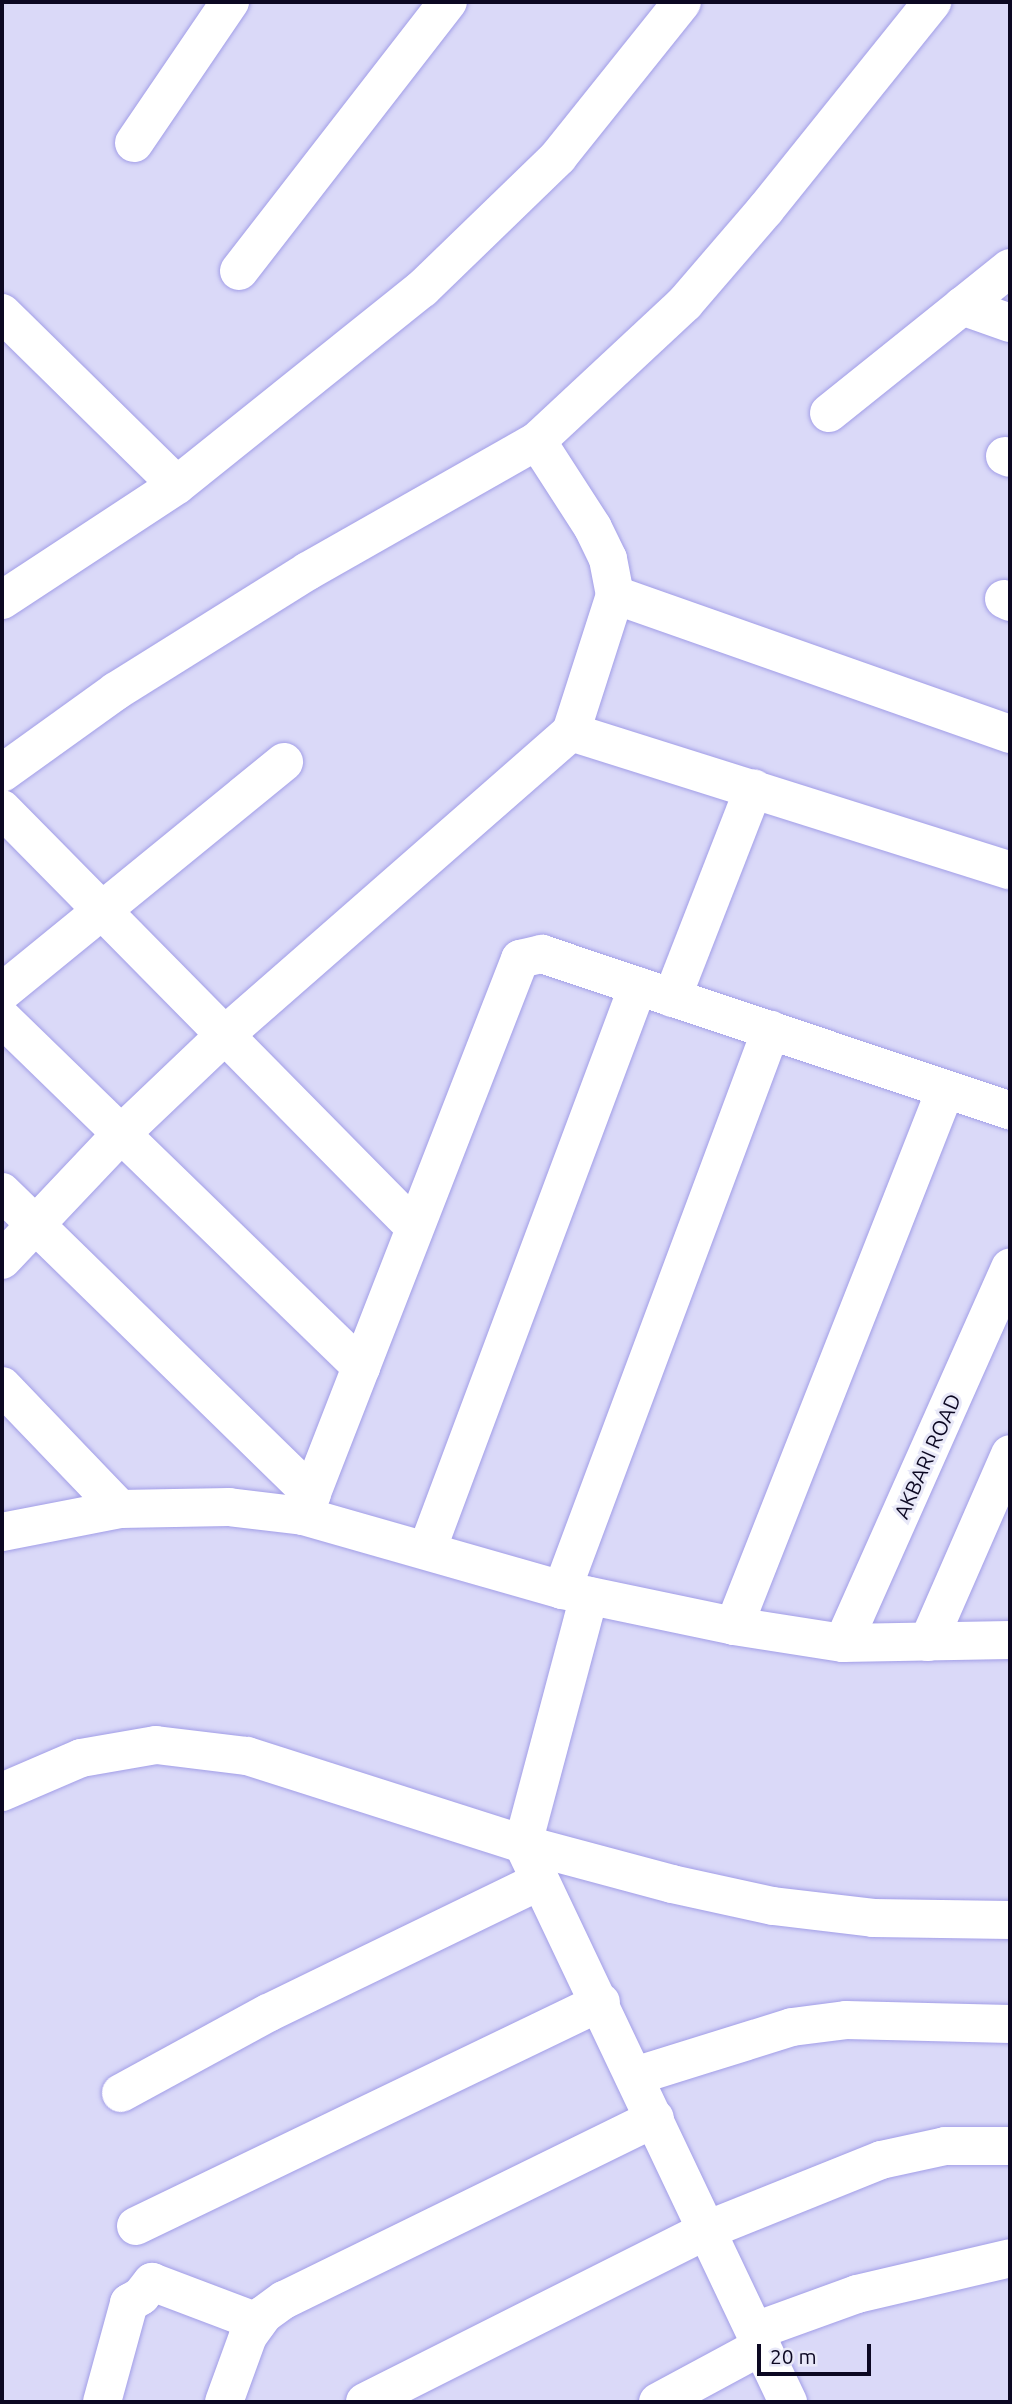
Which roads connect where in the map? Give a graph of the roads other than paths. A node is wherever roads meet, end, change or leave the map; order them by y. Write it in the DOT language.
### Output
graph roads {
  1 [pos="230,2"];
  2 [pos="448,2"];
  3 [pos="682,2"];
  4 [pos="932,2"];
  5 [pos="134,143"];
  6 [pos="1010,268"];
  7 [pos="239,271"];
  8 [pos="962,306"];
  9 [pos="2,313"];
  10 [pos="1010,323"];
  11 [pos="829,413"];
  12 [pos="537,441"];
  13 [pos="177,485"];
  14 [pos="615,595"];
  15 [pos="2,600"];
  16 [pos="571,732"];
  17 [pos="1010,734"];
  18 [pos="284,762"];
  19 [pos="2,773"];
  20 [pos="754,788"];
  21 [pos="2,809"];
  22 [pos="1010,870"];
  23 [pos="99,912"];
  24 [pos="2,992"];
  25 [pos="655,992"];
  26 [pos="2,1018"];
  27 [pos="771,1030"];
  28 [pos="226,1034"];
  29 [pos="945,1091"];
  30 [pos="1010,1111"];
  31 [pos="123,1132"];
  32 [pos="2,1192"];
  33 [pos="37,1223"];
  34 [pos="414,1227"];
  35 [pos="2,1260"];
  36 [pos="1010,1268"];
  37 [pos="361,1367"];
  38 [pos="2,1386"];
  39 [pos="1010,1454"];
  40 [pos="307,1505"];
  41 [pos="120,1509"];
  42 [pos="2,1532"];
  43 [pos="427,1550"];
  44 [pos="576,1593"];
  45 [pos="734,1626"];
  46 [pos="1010,1640"];
  47 [pos="928,1642"];
  48 [pos="843,1643"];
  49 [pos="2,1792"];
  50 [pos="523,1844"];
  51 [pos="540,1881"];
  52 [pos="1010,1920"];
  53 [pos="601,2002"];
  54 [pos="1010,2024"];
  55 [pos="635,2076"];
  56 [pos="121,2093"];
  57 [pos="655,2118"];
  58 [pos="1010,2146"];
  59 [pos="136,2227"];
  60 [pos="707,2230"];
  61 [pos="1010,2258"];
  62 [pos="258,2322"];
  63 [pos="758,2339"];
  64 [pos="102,2402"];
  65 [pos="224,2402"];
  66 [pos="365,2402"];
  67 [pos="658,2402"];
  68 [pos="788,2402"];
  1 -- 5 [label="street"];
  2 -- 7 [label="street"];
  3 -- 13 [label="street"];
  4 -- 12 [label="street"];
  6 -- 8 [label="street"];
  8 -- 10 [label="street"];
  8 -- 11 [label="street"];
  9 -- 13 [label="street"];
  12 -- 14 [label="street"];
  12 -- 19 [label="street"];
  13 -- 15 [label="street"];
  14 -- 16 [label="street"];
  14 -- 17 [label="street"];
  16 -- 20 [label="street"];
  16 -- 28 [label="street"];
  18 -- 23 [label="street"];
  20 -- 22 [label="street"];
  20 -- 25 [label="street"];
  21 -- 23 [label="street"];
  23 -- 24 [label="street"];
  23 -- 28 [label="street"];
  25 -- 27 [label="street"];
  25 -- 34 [label="street"];
  25 -- 43 [label="street"];
  26 -- 31 [label="street"];
  27 -- 29 [label="street"];
  27 -- 44 [label="street"];
  28 -- 31 [label="street"];
  28 -- 34 [label="street"];
  29 -- 30 [label="street"];
  29 -- 45 [label="street"];
  31 -- 33 [label="street"];
  31 -- 37 [label="street"];
  32 -- 33 [label="street"];
  33 -- 35 [label="street"];
  33 -- 40 [label="street"];
  34 -- 37 [label="street"];
  36 -- 48 [label="street, AKBARI ROAD"];
  37 -- 40 [label="street"];
  38 -- 41 [label="street"];
  39 -- 47 [label="street"];
  40 -- 41 [label="street"];
  40 -- 43 [label="street"];
  41 -- 42 [label="street"];
  43 -- 44 [label="street"];
  44 -- 45 [label="street"];
  44 -- 50 [label="street"];
  45 -- 48 [label="street"];
  46 -- 47 [label="street"];
  47 -- 48 [label="street"];
  49 -- 50 [label="street"];
  50 -- 51 [label="street"];
  50 -- 52 [label="street"];
  51 -- 53 [label="street"];
  51 -- 56 [label="street"];
  53 -- 55 [label="street"];
  53 -- 59 [label="street"];
  54 -- 55 [label="street"];
  55 -- 57 [label="street"];
  57 -- 60 [label="street"];
  57 -- 62 [label="street"];
  58 -- 60 [label="street"];
  60 -- 63 [label="street"];
  60 -- 66 [label="street"];
  61 -- 63 [label="street"];
  62 -- 64 [label="street"];
  62 -- 65 [label="street"];
  63 -- 67 [label="street"];
  63 -- 68 [label="street"];
}
